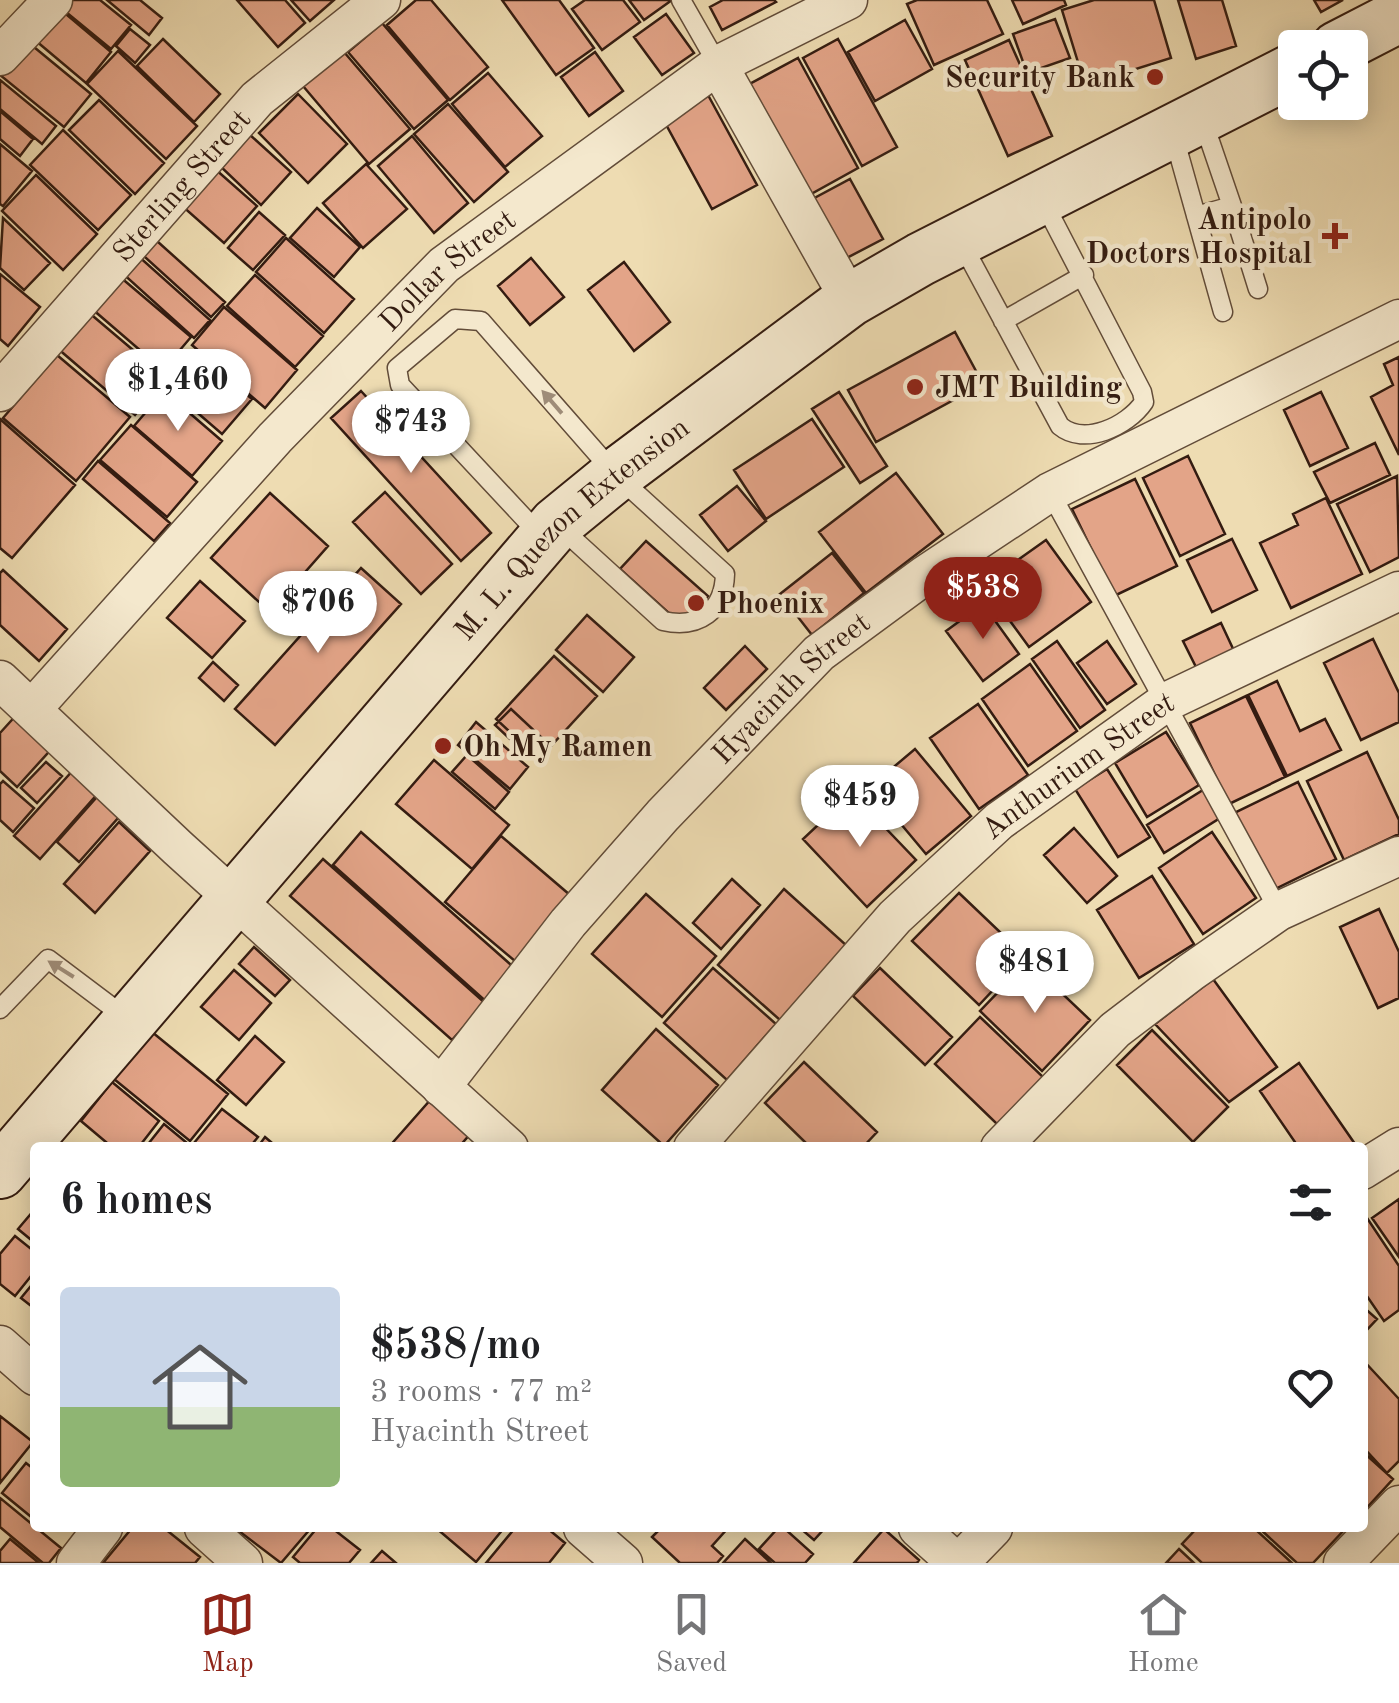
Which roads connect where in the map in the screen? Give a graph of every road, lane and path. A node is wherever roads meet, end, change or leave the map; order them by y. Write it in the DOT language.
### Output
graph roads {
  1 [pos="53,0"];
  2 [pos="381,0"];
  3 [pos="681,0"];
  4 [pos="848,0"];
  5 [pos="1399,16"];
  6 [pos="1368,32"];
  7 [pos="0,56"];
  8 [pos="718,66"];
  9 [pos="1278,78"];
  10 [pos="1187,124"];
  11 [pos="1041,198"];
  12 [pos="1232,206"];
  13 [pos="1196,216"];
  14 [pos="960,240"];
  15 [pos="1084,274"];
  16 [pos="1258,289"];
  17 [pos="850,300"];
  18 [pos="1223,312"];
  19 [pos="1399,319"];
  20 [pos="1003,321"];
  21 [pos="0,392"];
  22 [pos="616,475"];
  23 [pos="1050,492"];
  24 [pos="550,532"];
  25 [pos="1399,591"];
  26 [pos="0,680"];
  27 [pos="1166,702"];
  28 [pos="32,710"];
  29 [pos="1399,856"];
  30 [pos="233,898"];
  31 [pos="1280,911"];
  32 [pos="0,1009"];
  33 [pos="129,1020"];
  34 [pos="441,1087"];
  35 [pos="501,1142"];
  36 [pos="698,1142"];
  37 [pos="1006,1142"];
  38 [pos="1399,1148"];
  39 [pos="1368,1166"];
  40 [pos="0,1172"];
  41 [pos="0,1345"];
  42 [pos="30,1372"];
  43 [pos="1399,1505"];
  44 [pos="100,1532"];
  45 [pos="208,1532"];
  46 [pos="588,1532"];
  47 [pos="923,1532"];
  48 [pos="988,1532"];
  49 [pos="76,1563"];
  50 [pos="243,1563"];
  51 [pos="623,1563"];
  52 [pos="958,1563"];
  53 [pos="1343,1563"];
  1 -- 7 [label="street"];
  2 -- 21 [label="street, Sterling Street"];
  3 -- 8 [label="lane"];
  4 -- 8 [label="street, Dollar Street"];
  5 -- 6 [label="main road"];
  8 -- 17 [label="street"];
  8 -- 28 [label="street, Dollar Street"];
  9 -- 10 [label="main road, M. L. Quezon Extension"];
  10 -- 11 [label="main road, M. L. Quezon Extension"];
  10 -- 12 [label="lane"];
  10 -- 13 [label="lane"];
  11 -- 14 [label="main road, M. L. Quezon Extension"];
  11 -- 15 [label="lane"];
  12 -- 13 [label="lane"];
  12 -- 16 [label="lane"];
  13 -- 18 [label="lane"];
  14 -- 17 [label="main road, M. L. Quezon Extension"];
  14 -- 20 [label="lane"];
  15 -- 20 [label="lane"];
  15 -- 20 [label="lane"];
  17 -- 22 [label="main road, M. L. Quezon Extension"];
  19 -- 23 [label="street, Hyacinth Street"];
  22 -- 24 [label="main road, M. L. Quezon Extension"];
  22 -- 24 [label="lane"];
  22 -- 24 [label="lane, one-way"];
  23 -- 27 [label="lane"];
  23 -- 34 [label="street, Hyacinth Street"];
  24 -- 30 [label="main road, M. L. Quezon Extension"];
  25 -- 27 [label="street, Anthurium Street"];
  26 -- 28 [label="street"];
  27 -- 31 [label="lane"];
  27 -- 36 [label="street, Anthurium Street"];
  28 -- 30 [label="street"];
  29 -- 31 [label="street"];
  30 -- 33 [label="main road, M. L. Quezon Extension"];
  30 -- 34 [label="street"];
  31 -- 37 [label="street"];
  33 -- 32 [label="lane, one-way"];
  33 -- 40 [label="main road, M. L. Quezon Extension"];
  34 -- 35 [label="street"];
  38 -- 39 [label="street"];
  41 -- 42 [label="street"];
  43 -- 53 [label="street"];
  44 -- 49 [label="street"];
  45 -- 50 [label="street"];
  46 -- 51 [label="street"];
  47 -- 52 [label="street"];
  48 -- 52 [label="street"];
}
